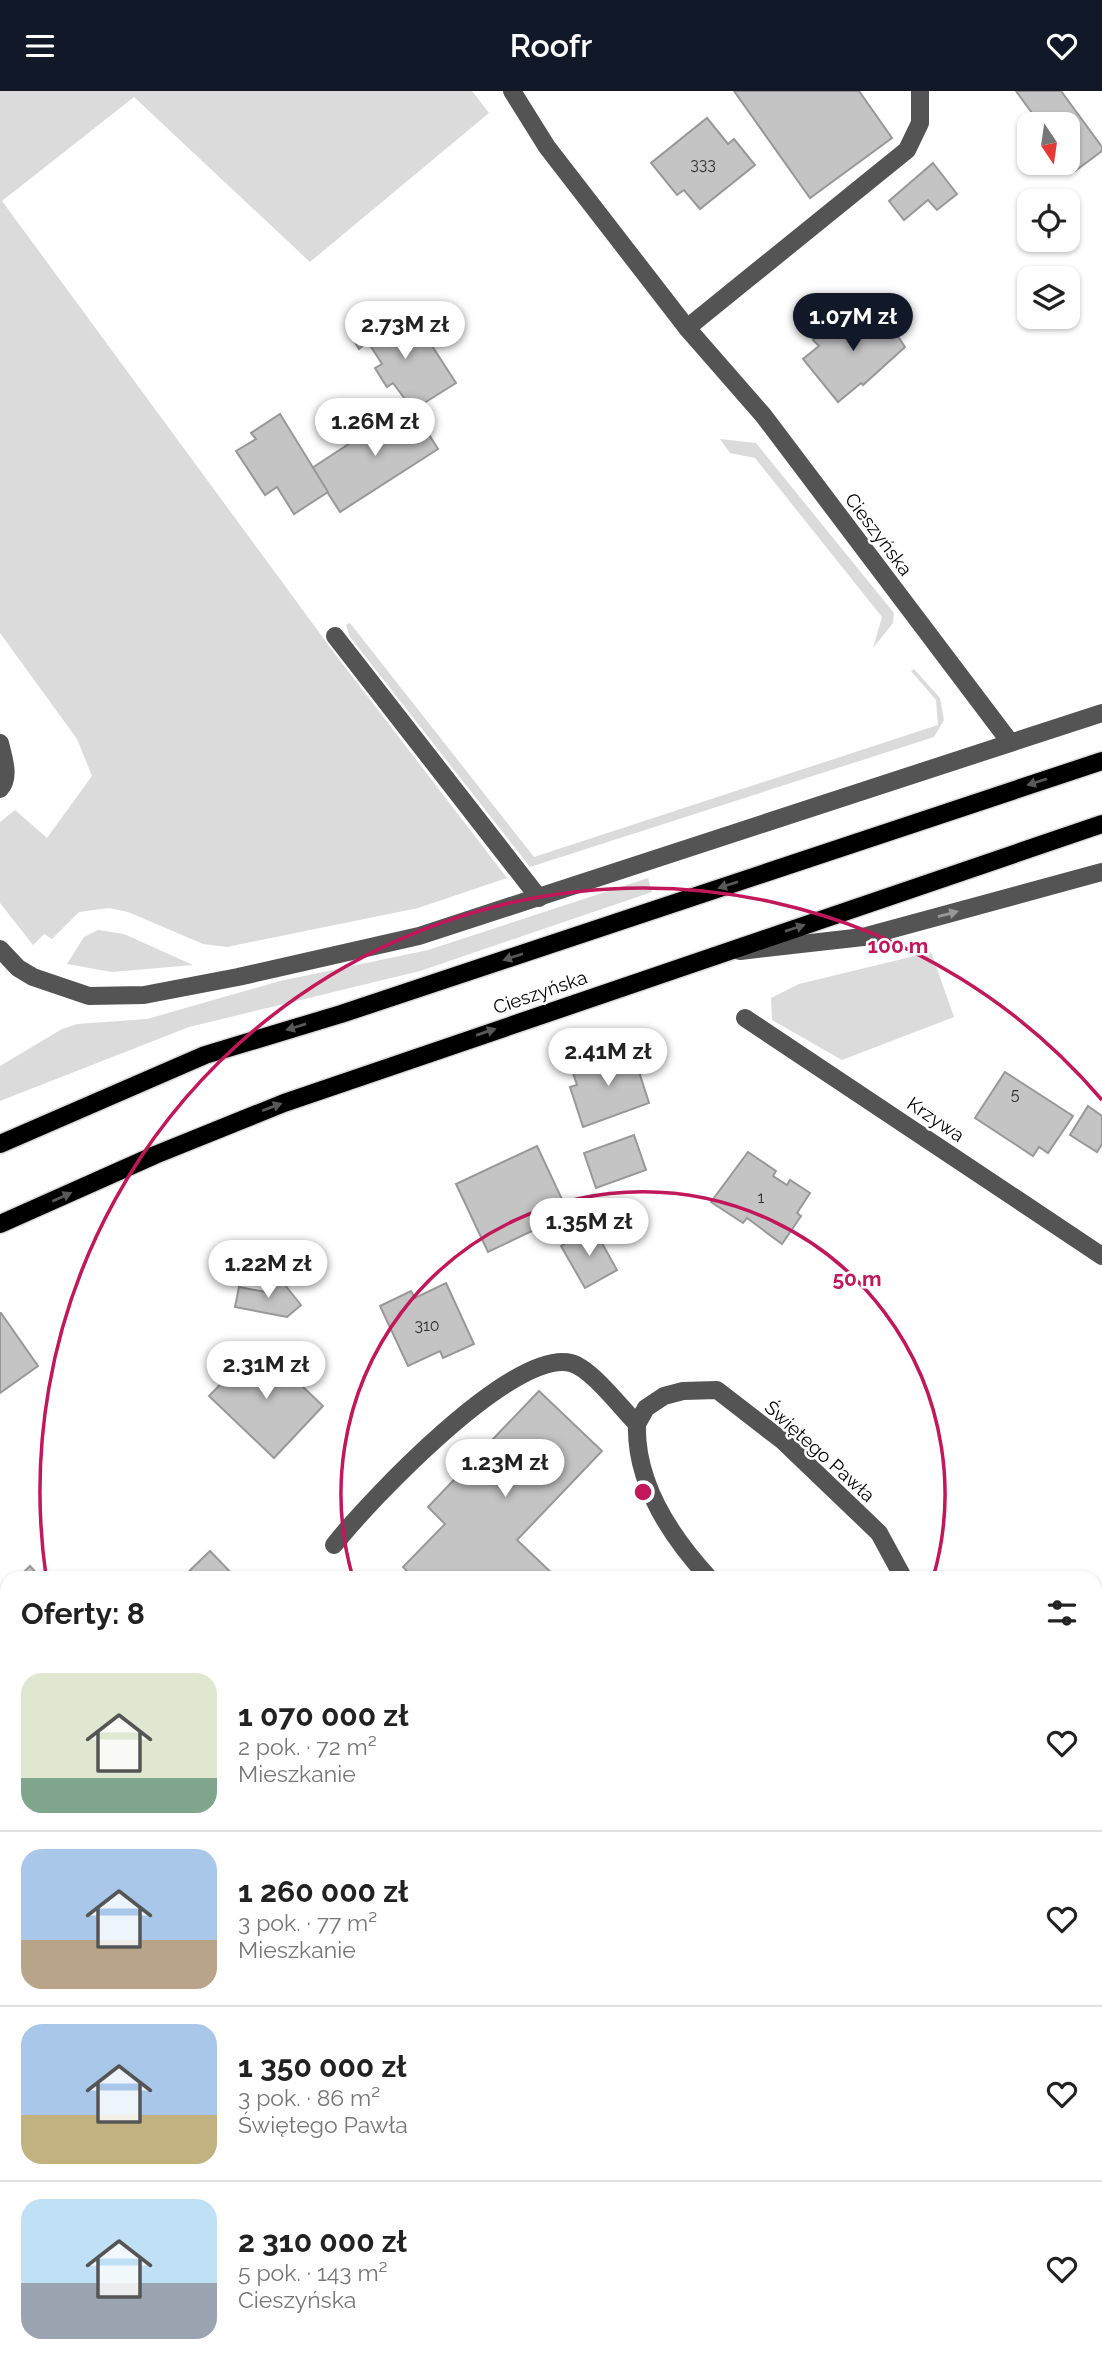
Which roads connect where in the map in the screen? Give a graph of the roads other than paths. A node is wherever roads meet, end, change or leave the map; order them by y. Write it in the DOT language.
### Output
graph roads {
  1 [pos="512,91"];
  2 [pos="920,91"];
  3 [pos="687,328"];
  4 [pos="335,636"];
  5 [pos="1102,712"];
  6 [pos="1010,742"];
  7 [pos="0,743"];
  8 [pos="1102,761"];
  9 [pos="0,789"];
  10 [pos="1102,824"];
  11 [pos="1102,872"];
  12 [pos="539,898"];
  13 [pos="0,949"];
  14 [pos="713,955"];
  15 [pos="746,1018"];
  16 [pos="0,1144"];
  17 [pos="0,1224"];
  18 [pos="1102,1256"];
  19 [pos="637,1425"];
  20 [pos="334,1545"];
  21 [pos="704,1571"];
  22 [pos="900,1571"];
  1 -- 3 [label="street, Cieszyńska"];
  2 -- 3 [label="street"];
  3 -- 6 [label="street, Cieszyńska"];
  4 -- 12 [label="street"];
  5 -- 6 [label="street"];
  6 -- 12 [label="street"];
  7 -- 9 [label="street"];
  8 -- 16 [label="main road, one-way"];
  14 -- 10 [label="main road, Cieszyńska, one-way"];
  14 -- 11 [label="street, one-way"];
  12 -- 13 [label="street"];
  17 -- 14 [label="main road, Cieszyńska, one-way"];
  15 -- 18 [label="street, Krzywa"];
  19 -- 20 [label="street"];
  19 -- 21 [label="street"];
  19 -- 22 [label="street, Świętego Pawła"];
}
